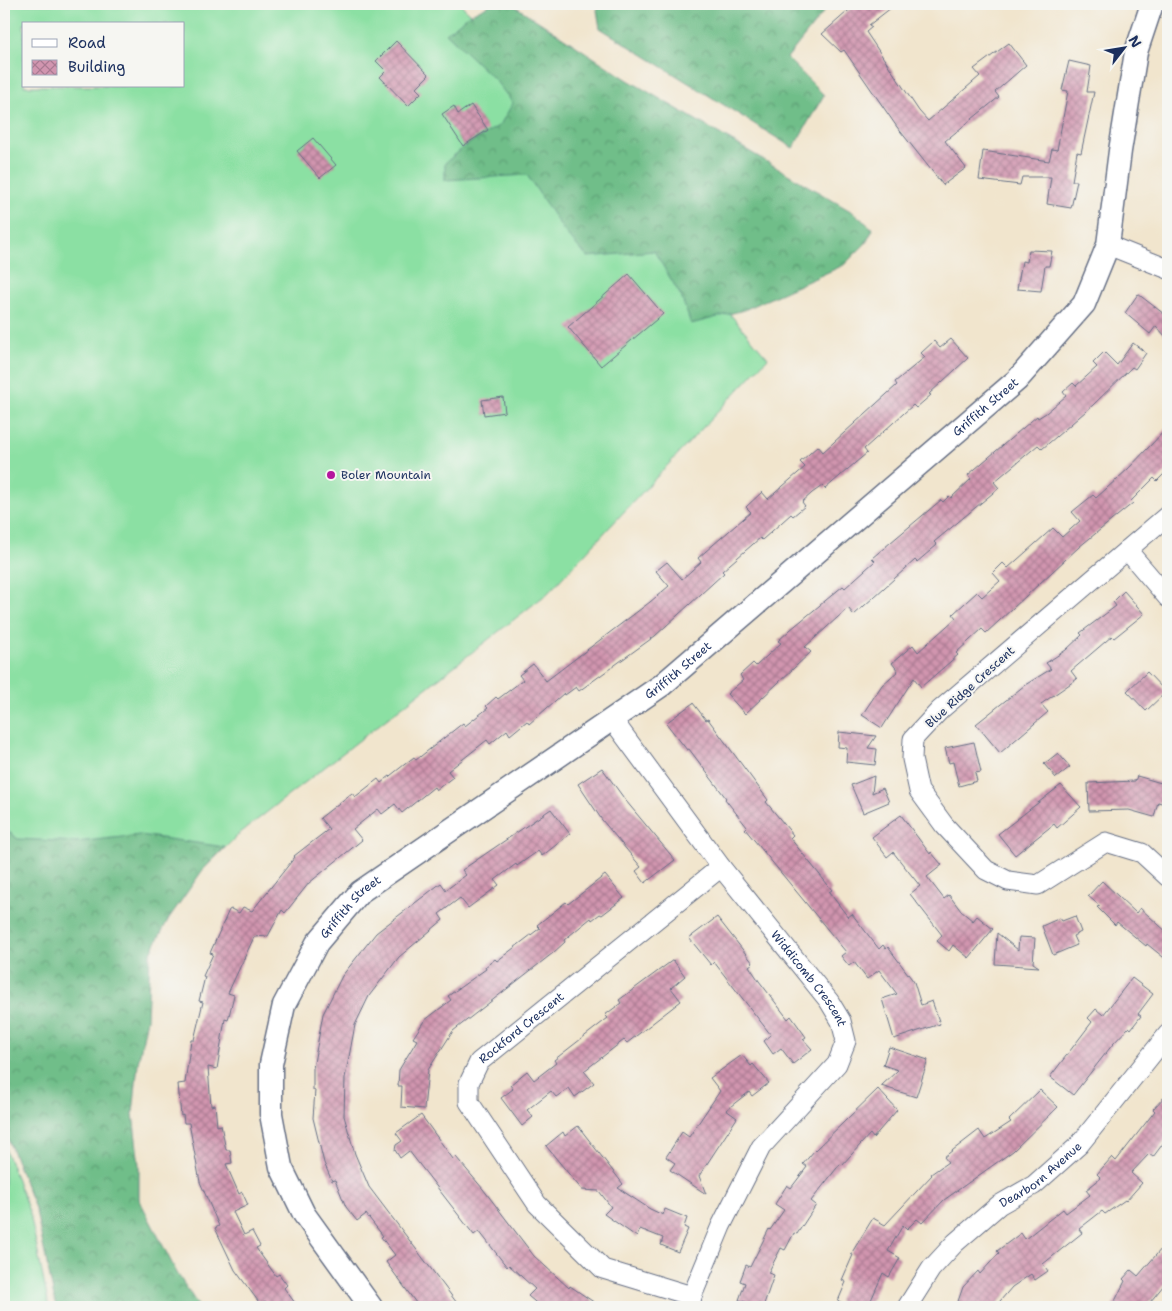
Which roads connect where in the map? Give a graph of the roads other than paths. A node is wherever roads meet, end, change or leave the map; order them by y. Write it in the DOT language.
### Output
graph roads {
  1 [pos="1152,4"];
  2 [pos="1108,245"];
  3 [pos="1168,269"];
  4 [pos="1168,515"];
  5 [pos="1127,550"];
  6 [pos="1168,598"];
  7 [pos="612,719"];
  8 [pos="721,867"];
  9 [pos="1168,877"];
  10 [pos="1168,1034"];
  11 [pos="691,1302"];
  12 [pos="371,1307"];
  13 [pos="907,1307"];
  1 -- 2 [label="street, Griffith Street"];
  2 -- 3 [label="street"];
  2 -- 7 [label="street, Griffith Street"];
  4 -- 5 [label="street, Blue Ridge Crescent"];
  5 -- 6 [label="street"];
  5 -- 9 [label="street, Blue Ridge Crescent"];
  7 -- 8 [label="street, Widdicomb Crescent"];
  7 -- 12 [label="street, Griffith Street"];
  8 -- 11 [label="street, Widdicomb Crescent"];
  8 -- 11 [label="street, Rockford Crescent"];
  10 -- 13 [label="street, Dearborn Avenue"];
}
